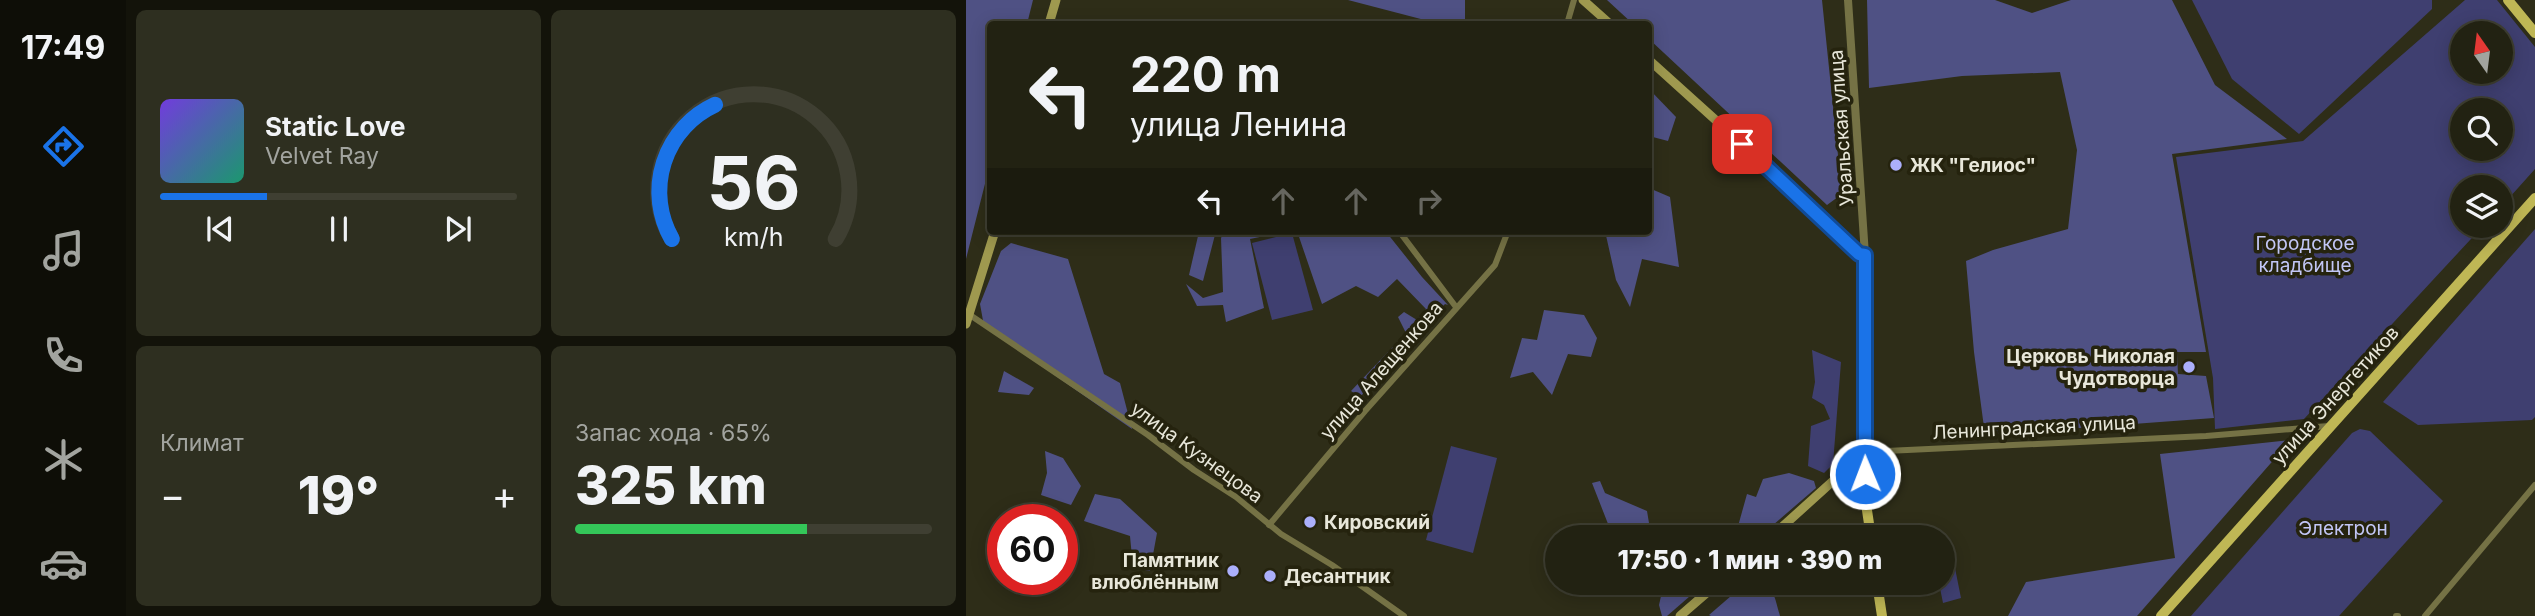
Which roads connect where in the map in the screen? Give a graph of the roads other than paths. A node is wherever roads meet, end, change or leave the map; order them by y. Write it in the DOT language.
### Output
graph roads {
  1 [pos="1056,0"];
  2 [pos="1574,0"];
  3 [pos="1583,0"];
  4 [pos="1848,0"];
  5 [pos="2508,0"];
  6 [pos="1050,21"];
  7 [pos="1568,21"];
  8 [pos="1607,21"];
  9 [pos="2535,33"];
  10 [pos="1652,63"];
  11 [pos="2535,198"];
  12 [pos="994,235"];
  13 [pos="1402,235"];
  14 [pos="1506,235"];
  15 [pos="1865,255"];
  16 [pos="1456,307"];
  17 [pos="968,319"];
  18 [pos="2331,426"];
  19 [pos="1865,452"];
  20 [pos="2535,485"];
  21 [pos="1269,525"];
  22 [pos="1784,525"];
  23 [pos="1869,525"];
  24 [pos="1704,595"];
  25 [pos="1879,595"];
  26 [pos="1404,616"];
  27 [pos="1680,616"];
  28 [pos="1882,616"];
  29 [pos="2161,616"];
  30 [pos="2425,616"];
  1 -- 6 [label="main road"];
  2 -- 7 [label="street"];
  3 -- 8 [label="main road"];
  4 -- 15 [label="street, Уральская улица"];
  5 -- 9 [label="main road"];
  10 -- 15 [label="main road"];
  11 -- 18 [label="main road, улица Энергетиков"];
  12 -- 17 [label="main road"];
  13 -- 16 [label="street"];
  14 -- 16 [label="street, улица Алещенкова"];
  15 -- 19 [label="main road"];
  16 -- 21 [label="street, улица Алещенкова"];
  17 -- 21 [label="street, улица Кузнецова"];
  18 -- 19 [label="street, Ленинградская улица"];
  18 -- 29 [label="main road, улица Энергетиков"];
  19 -- 22 [label="main road"];
  19 -- 23 [label="main road"];
  20 -- 30 [label="street"];
  21 -- 26 [label="street, улица Кузнецова"];
  24 -- 27 [label="main road"];
  25 -- 28 [label="main road"];
}
